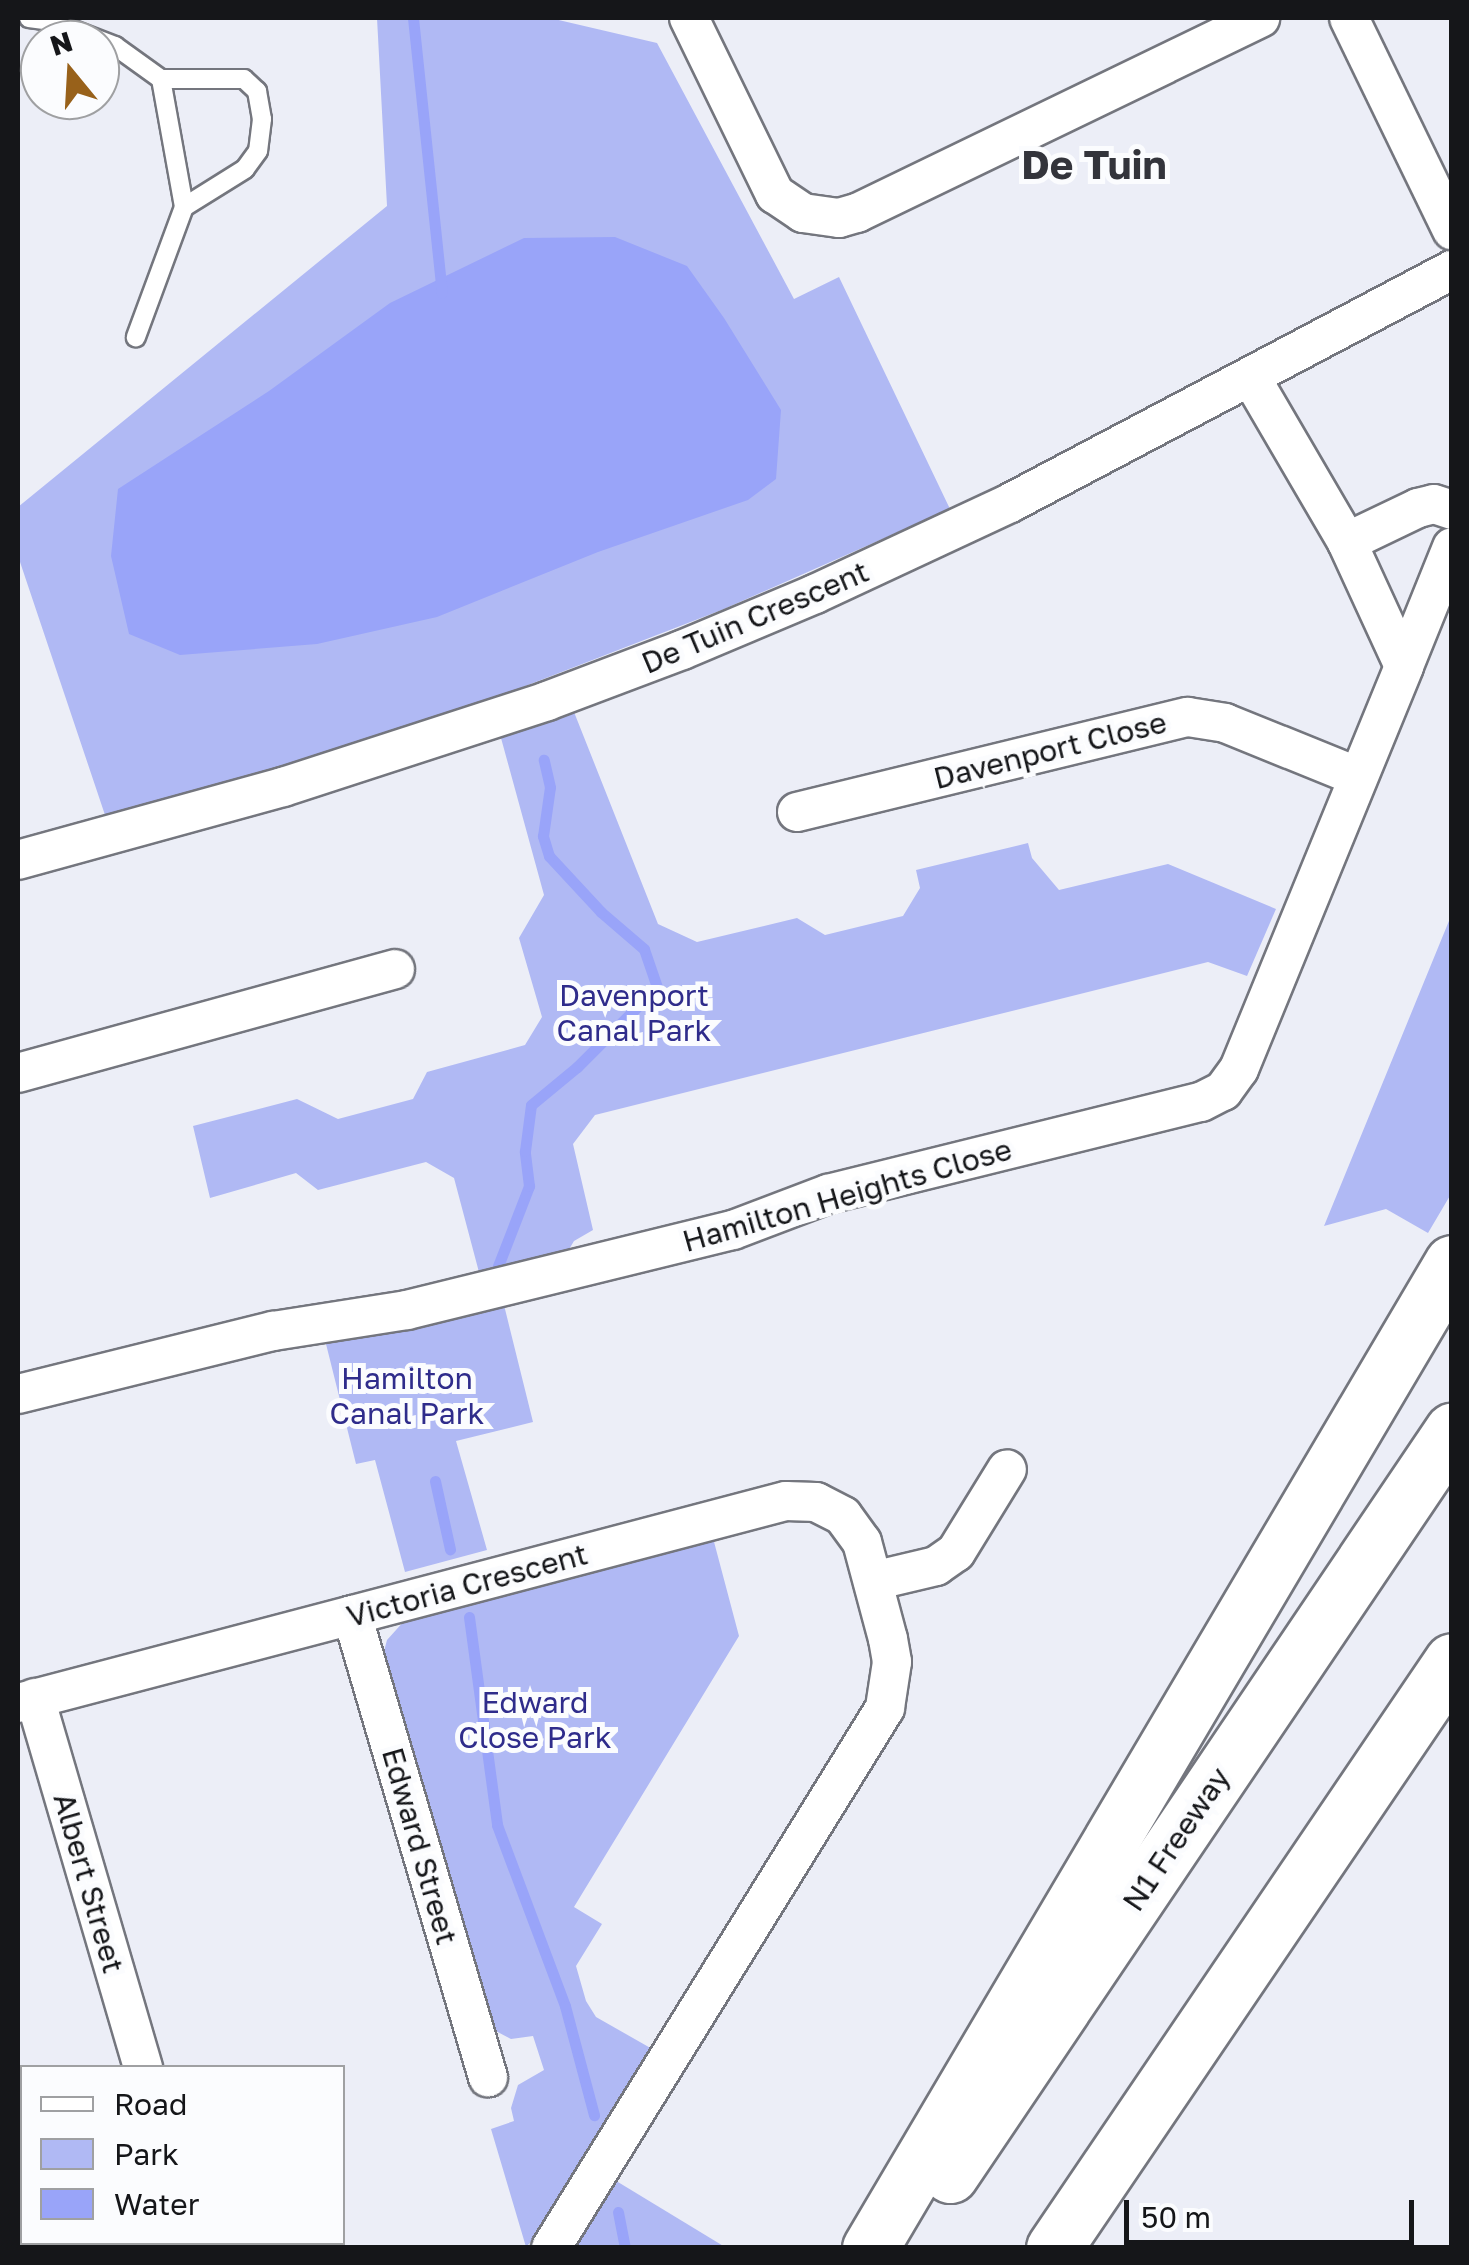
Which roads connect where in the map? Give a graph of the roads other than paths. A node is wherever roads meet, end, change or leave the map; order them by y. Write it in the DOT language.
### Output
graph roads {
  1 [pos="29,18"];
  2 [pos="690,18"];
  3 [pos="1260,18"];
  4 [pos="1348,18"];
  5 [pos="161,78"];
  6 [pos="184,207"];
  7 [pos="1452,230"];
  8 [pos="1452,270"];
  9 [pos="136,336"];
  10 [pos="1250,378"];
  11 [pos="1452,510"];
  12 [pos="1347,542"];
  13 [pos="1452,547"];
  14 [pos="1404,666"];
  15 [pos="1356,776"];
  16 [pos="797,812"];
  17 [pos="18,860"];
  18 [pos="395,969"];
  19 [pos="20,1063"];
  20 [pos="1452,1263"];
  21 [pos="18,1394"];
  22 [pos="1452,1431"];
  23 [pos="1007,1470"];
  24 [pos="873,1581"];
  25 [pos="352,1615"];
  26 [pos="1452,1661"];
  27 [pos="26,1700"];
  28 [pos="1452,1723"];
  29 [pos="141,2065"];
  30 [pos="488,2076"];
  31 [pos="551,2248"];
  32 [pos="870,2248"];
  33 [pos="900,2248"];
  34 [pos="1054,2248"];
  35 [pos="1064,2248"];
  1 -- 5 [label="lane"];
  2 -- 3 [label="street"];
  4 -- 7 [label="street"];
  5 -- 6 [label="lane"];
  5 -- 6 [label="lane"];
  6 -- 9 [label="lane"];
  8 -- 10 [label="street, De Tuin Crescent"];
  10 -- 12 [label="street"];
  10 -- 17 [label="street, De Tuin Crescent"];
  11 -- 12 [label="street"];
  12 -- 14 [label="street"];
  13 -- 14 [label="street, Hamilton Heights Close"];
  14 -- 15 [label="street, Hamilton Heights Close"];
  15 -- 16 [label="street, Davenport Close"];
  15 -- 21 [label="street, Hamilton Heights Close"];
  18 -- 19 [label="street"];
  20 -- 32 [label="highway"];
  22 -- 33 [label="highway, N1 Freeway"];
  23 -- 24 [label="street"];
  24 -- 25 [label="street, Victoria Crescent"];
  24 -- 31 [label="street, Victoria Crescent"];
  25 -- 27 [label="street, Victoria Crescent"];
  25 -- 30 [label="street, Edward Street"];
  26 -- 34 [label="highway"];
  27 -- 29 [label="street, Albert Street"];
  28 -- 35 [label="highway"];
}
